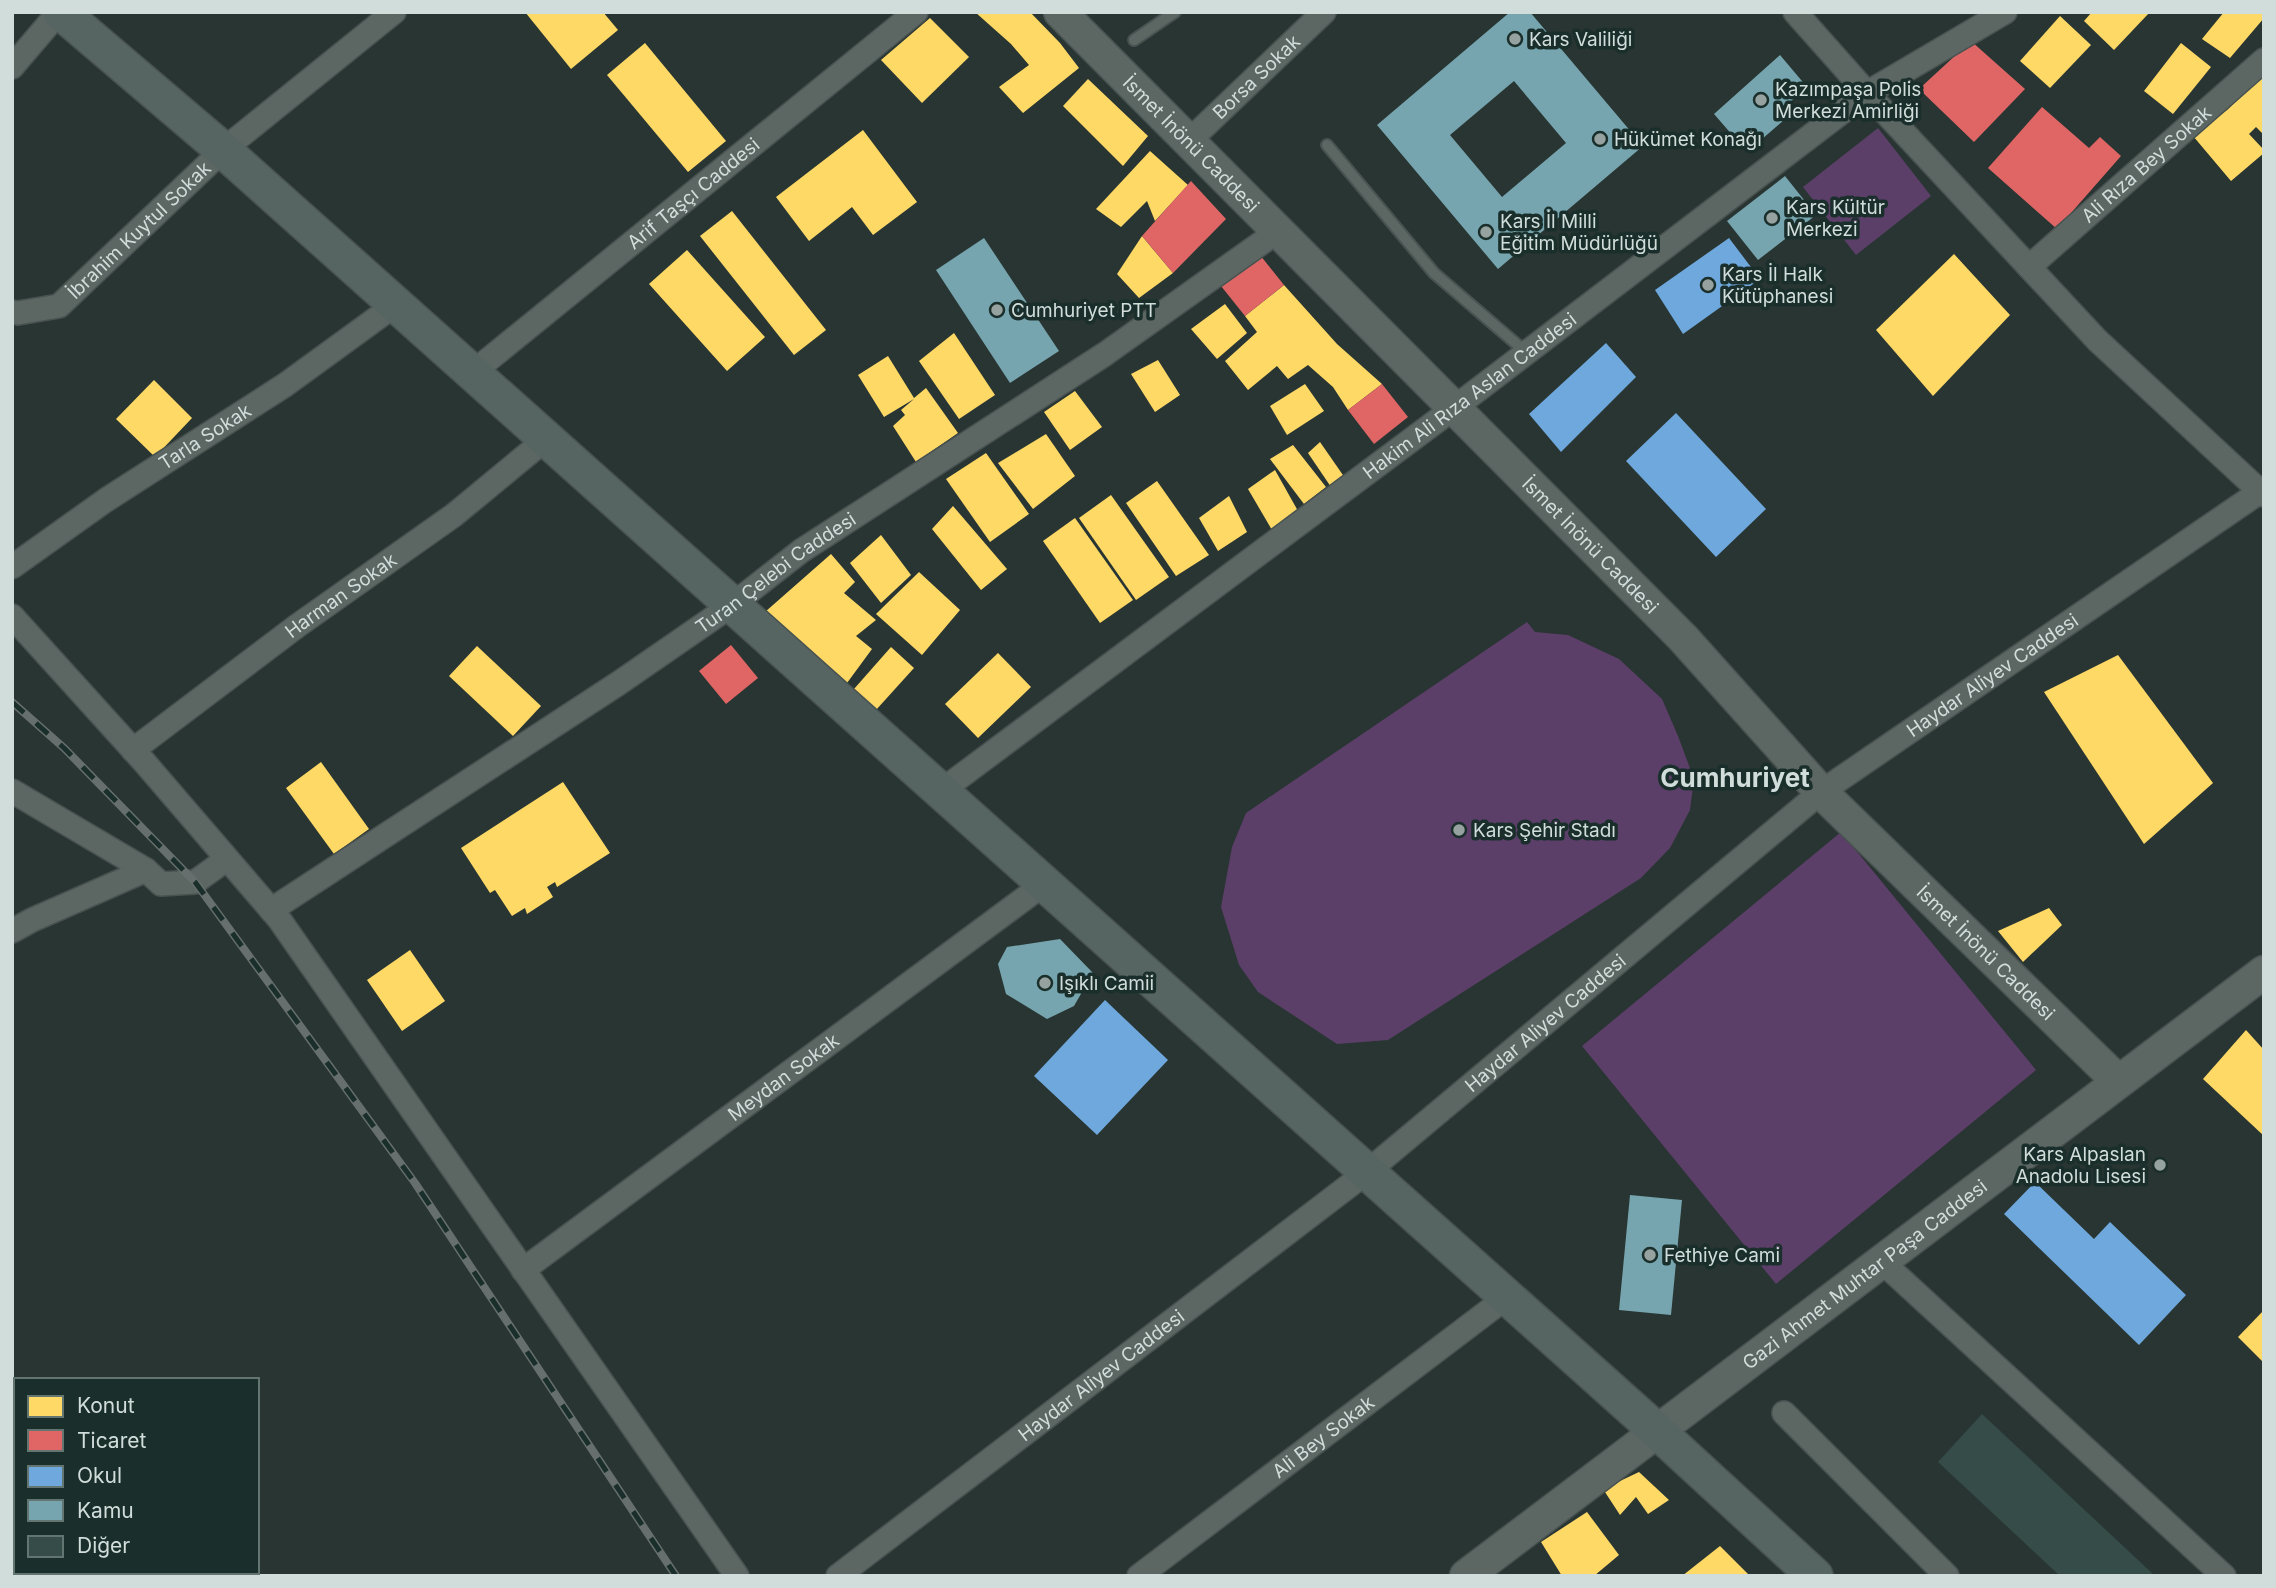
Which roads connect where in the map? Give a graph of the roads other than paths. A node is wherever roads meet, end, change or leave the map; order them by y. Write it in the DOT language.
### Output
graph roads {
  1 [pos="60,12"];
  2 [pos="394,12"];
  3 [pos="916,12"];
  4 [pos="1060,12"];
  5 [pos="1175,12"];
  6 [pos="1324,12"];
  7 [pos="1795,12"];
  8 [pos="2005,12"];
  9 [pos="1134,40"];
  10 [pos="2264,60"];
  11 [pos="12,67"];
  12 [pos="1867,93"];
  13 [pos="1189,141"];
  14 [pos="1327,145"];
  15 [pos="223,150"];
  16 [pos="1278,231"];
  17 [pos="2029,267"];
  18 [pos="395,304"];
  19 [pos="12,312"];
  20 [pos="1527,353"];
  21 [pos="472,373"];
  22 [pos="1454,408"];
  23 [pos="546,439"];
  24 [pos="2263,492"];
  25 [pos="12,567"];
  26 [pos="732,604"];
  27 [pos="12,616"];
  28 [pos="133,750"];
  29 [pos="12,791"];
  30 [pos="941,791"];
  31 [pos="1821,792"];
  32 [pos="227,859"];
  33 [pos="146,870"];
  34 [pos="1044,884"];
  35 [pos="271,910"];
  36 [pos="12,930"];
  37 [pos="2264,972"];
  38 [pos="2118,1081"];
  39 [pos="1367,1172"];
  40 [pos="1880,1261"];
  41 [pos="523,1270"];
  42 [pos="1507,1297"];
  43 [pos="1784,1413"];
  44 [pos="1656,1430"];
  45 [pos="737,1576"];
  46 [pos="838,1576"];
  47 [pos="1139,1576"];
  48 [pos="1466,1576"];
  49 [pos="1815,1576"];
  50 [pos="1947,1576"];
  51 [pos="2224,1576"];
  1 -- 11 [label="street"];
  1 -- 15 [label="main road"];
  2 -- 15 [label="street, İbrahim Kuytul Sokak"];
  3 -- 21 [label="street, Arif Taşçı Caddesi"];
  4 -- 13 [label="main road, İsmet İnönü Caddesi"];
  5 -- 9 [label="lane"];
  6 -- 13 [label="street, Borsa Sokak"];
  7 -- 12 [label="street"];
  8 -- 12 [label="street, Hakim Ali Rıza Aslan Caddesi"];
  10 -- 17 [label="street, Ali Rıza Bey Sokak"];
  12 -- 17 [label="street"];
  12 -- 20 [label="street, Hakim Ali Rıza Aslan Caddesi"];
  13 -- 16 [label="main road, İsmet İnönü Caddesi"];
  14 -- 20 [label="lane"];
  15 -- 18 [label="main road"];
  15 -- 19 [label="street, İbrahim Kuytul Sokak"];
  16 -- 22 [label="main road, İsmet İnönü Caddesi"];
  16 -- 26 [label="street, Turan Çelebi Caddesi"];
  17 -- 24 [label="street"];
  18 -- 21 [label="main road"];
  18 -- 25 [label="street, Tarla Sokak"];
  20 -- 22 [label="street, Hakim Ali Rıza Aslan Caddesi"];
  21 -- 23 [label="main road"];
  22 -- 30 [label="street, Hakim Ali Rıza Aslan Caddesi"];
  22 -- 31 [label="main road, İsmet İnönü Caddesi"];
  23 -- 26 [label="main road"];
  23 -- 28 [label="street, Harman Sokak"];
  24 -- 31 [label="street, Haydar Aliyev Caddesi"];
  26 -- 30 [label="main road"];
  26 -- 35 [label="street, Turan Çelebi Caddesi"];
  27 -- 28 [label="street"];
  28 -- 32 [label="street"];
  29 -- 33 [label="street"];
  30 -- 34 [label="main road"];
  31 -- 38 [label="main road, İsmet İnönü Caddesi"];
  31 -- 39 [label="street, Haydar Aliyev Caddesi"];
  32 -- 33 [label="street"];
  32 -- 35 [label="street"];
  33 -- 36 [label="street"];
  34 -- 39 [label="main road"];
  34 -- 41 [label="street, Meydan Sokak"];
  35 -- 41 [label="street"];
  37 -- 38 [label="main road, Gazi Ahmet Muhtar Paşa Caddesi"];
  38 -- 40 [label="main road, Gazi Ahmet Muhtar Paşa Caddesi"];
  39 -- 42 [label="main road"];
  39 -- 46 [label="street, Haydar Aliyev Caddesi"];
  40 -- 44 [label="main road, Gazi Ahmet Muhtar Paşa Caddesi"];
  40 -- 51 [label="street"];
  41 -- 45 [label="street"];
  42 -- 44 [label="main road"];
  42 -- 47 [label="street, Ali Bey Sokak"];
  43 -- 50 [label="street"];
  44 -- 48 [label="main road, Gazi Ahmet Muhtar Paşa Caddesi"];
  44 -- 49 [label="main road"];
}
